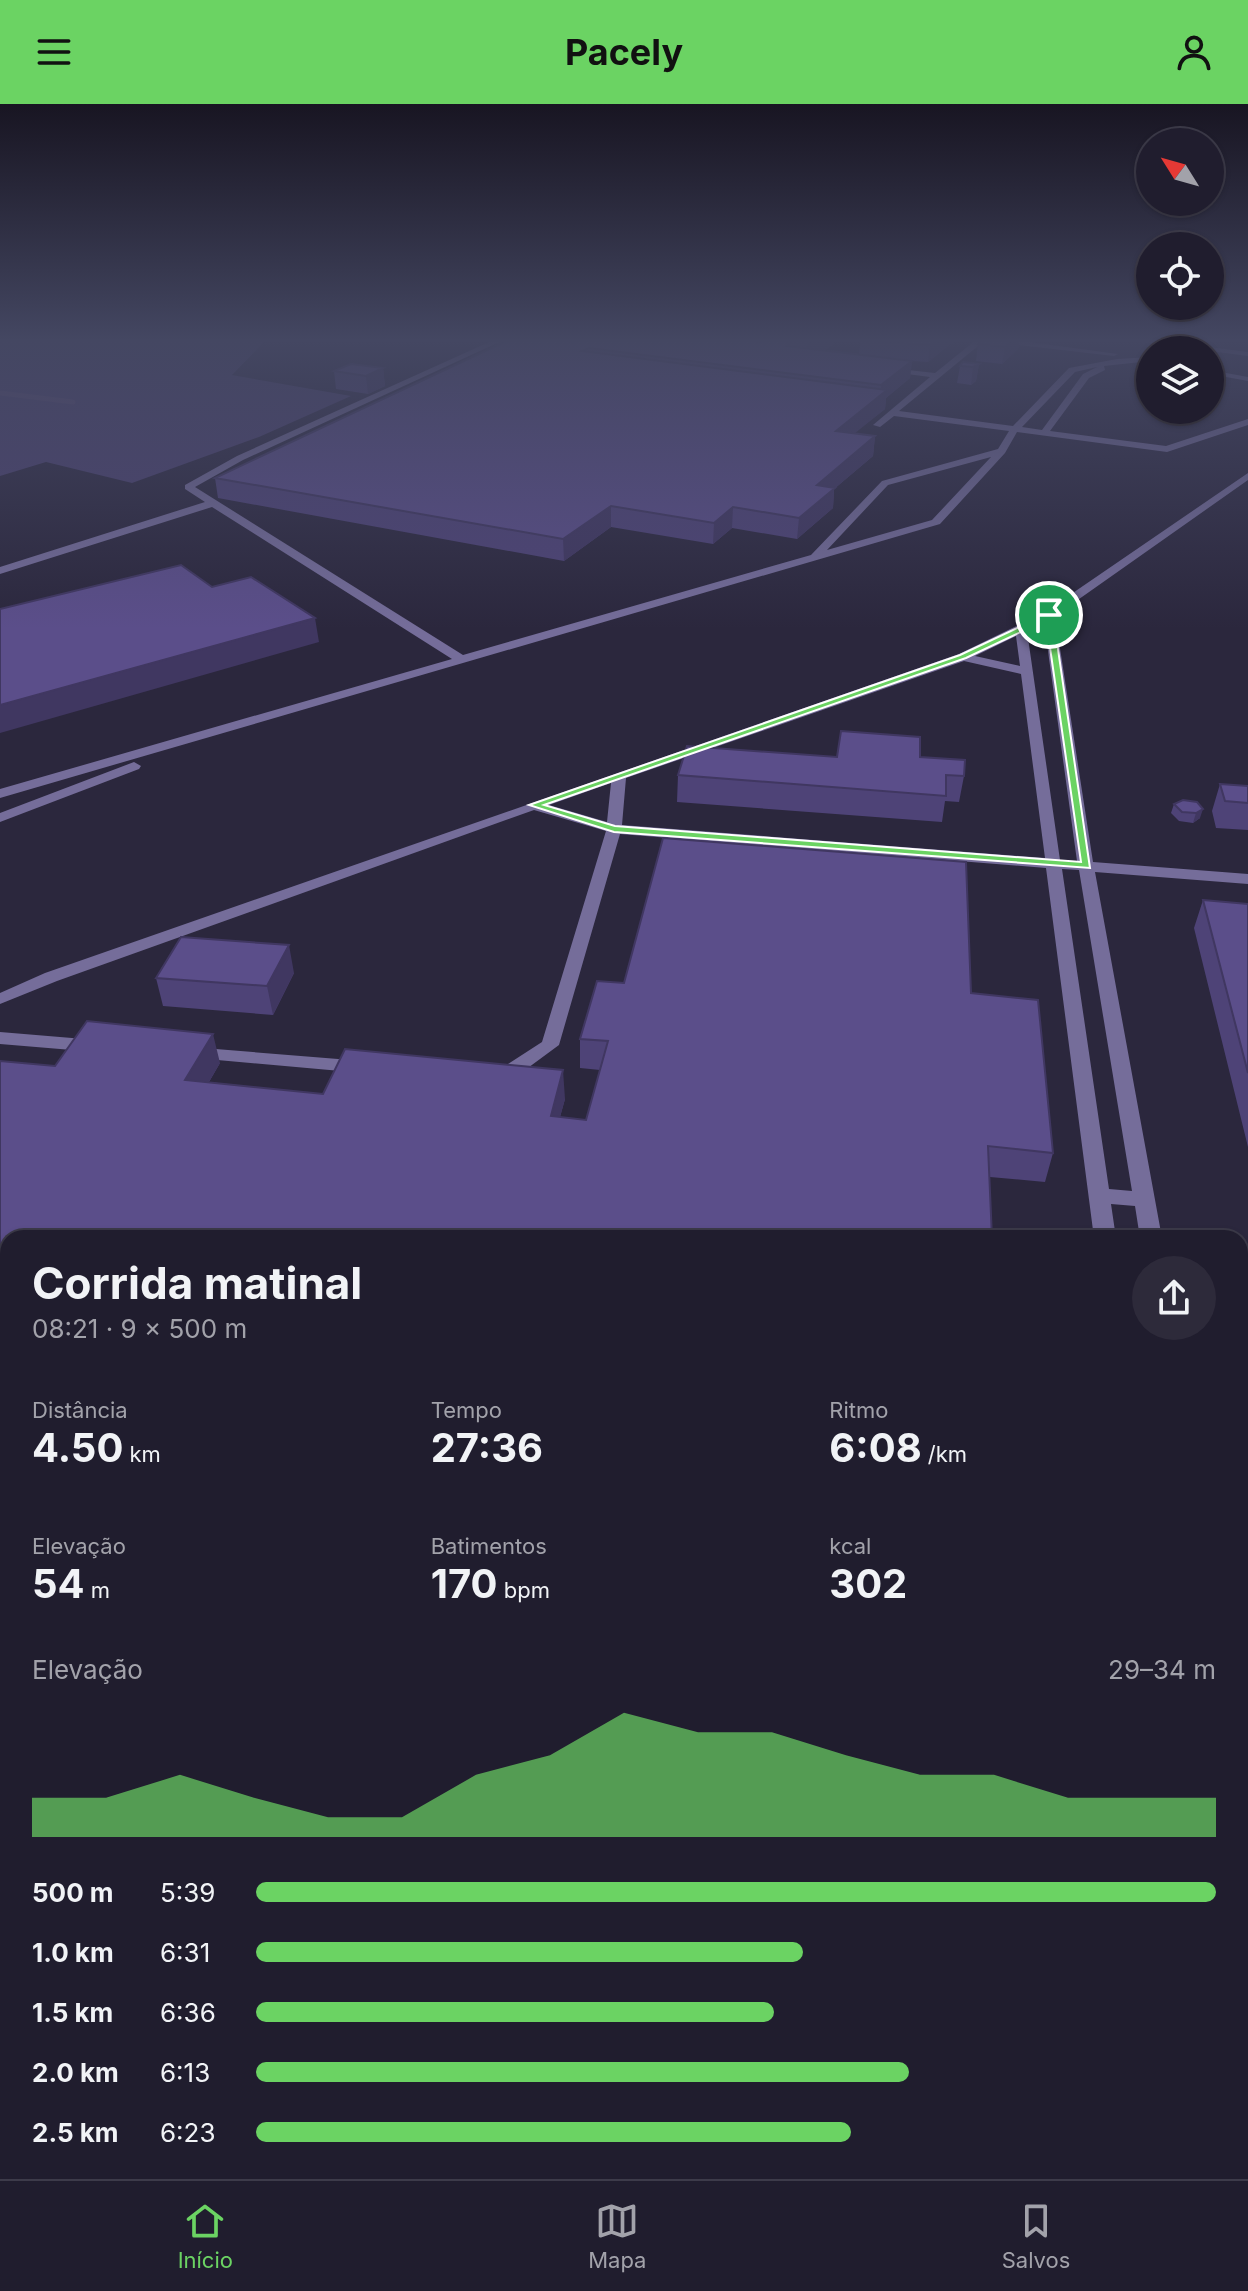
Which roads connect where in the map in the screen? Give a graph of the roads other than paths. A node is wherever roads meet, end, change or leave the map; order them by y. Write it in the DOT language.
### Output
graph roads {
  1 [pos="291,435"];
  2 [pos="1011,435"];
  3 [pos="1058,435"];
  4 [pos="1210,435"];
  5 [pos="1002,451"];
  6 [pos="1248,476"];
  7 [pos="213,503"];
  8 [pos="815,557"];
  9 [pos="0,571"];
  10 [pos="1049,615"];
  11 [pos="1021,631"];
  12 [pos="963,657"];
  13 [pos="462,660"];
  14 [pos="1027,672"];
  15 [pos="218,731"];
  16 [pos="1038,750"];
  17 [pos="1068,751"];
  18 [pos="619,776"];
  19 [pos="0,794"];
  20 [pos="534,805"];
  21 [pos="0,818"];
  22 [pos="614,829"];
  23 [pos="1054,865"];
  24 [pos="1086,866"];
  25 [pos="1248,879"];
  26 [pos="0,999"];
  27 [pos="0,1038"];
  28 [pos="111,1047"];
  29 [pos="174,1052"];
  30 [pos="380,1069"];
  31 [pos="475,1077"];
  32 [pos="1099,1196"];
  33 [pos="1143,1199"];
  34 [pos="1104,1230"];
  35 [pos="1149,1230"];
  1 -- 7 [label="lane"];
  2 -- 5 [label="lane"];
  3 -- 4 [label="lane"];
  5 -- 8 [label="lane"];
  5 -- 8 [label="lane"];
  6 -- 10 [label="lane"];
  7 -- 9 [label="lane"];
  7 -- 13 [label="lane"];
  8 -- 13 [label="lane"];
  10 -- 11 [label="lane"];
  10 -- 17 [label="lane"];
  11 -- 12 [label="lane"];
  11 -- 14 [label="lane"];
  12 -- 14 [label="lane"];
  12 -- 18 [label="lane"];
  13 -- 15 [label="lane"];
  14 -- 16 [label="lane"];
  15 -- 19 [label="lane"];
  15 -- 21 [label="lane"];
  16 -- 17 [label="lane"];
  16 -- 23 [label="lane"];
  17 -- 24 [label="lane"];
  18 -- 20 [label="lane"];
  18 -- 22 [label="lane"];
  20 -- 22 [label="lane"];
  20 -- 26 [label="lane"];
  22 -- 23 [label="lane"];
  22 -- 31 [label="lane"];
  23 -- 24 [label="lane"];
  23 -- 32 [label="lane"];
  24 -- 25 [label="lane"];
  24 -- 33 [label="lane"];
  27 -- 28 [label="lane"];
  29 -- 30 [label="lane"];
  32 -- 33 [label="lane"];
  32 -- 34 [label="lane"];
  33 -- 35 [label="lane"];
}
